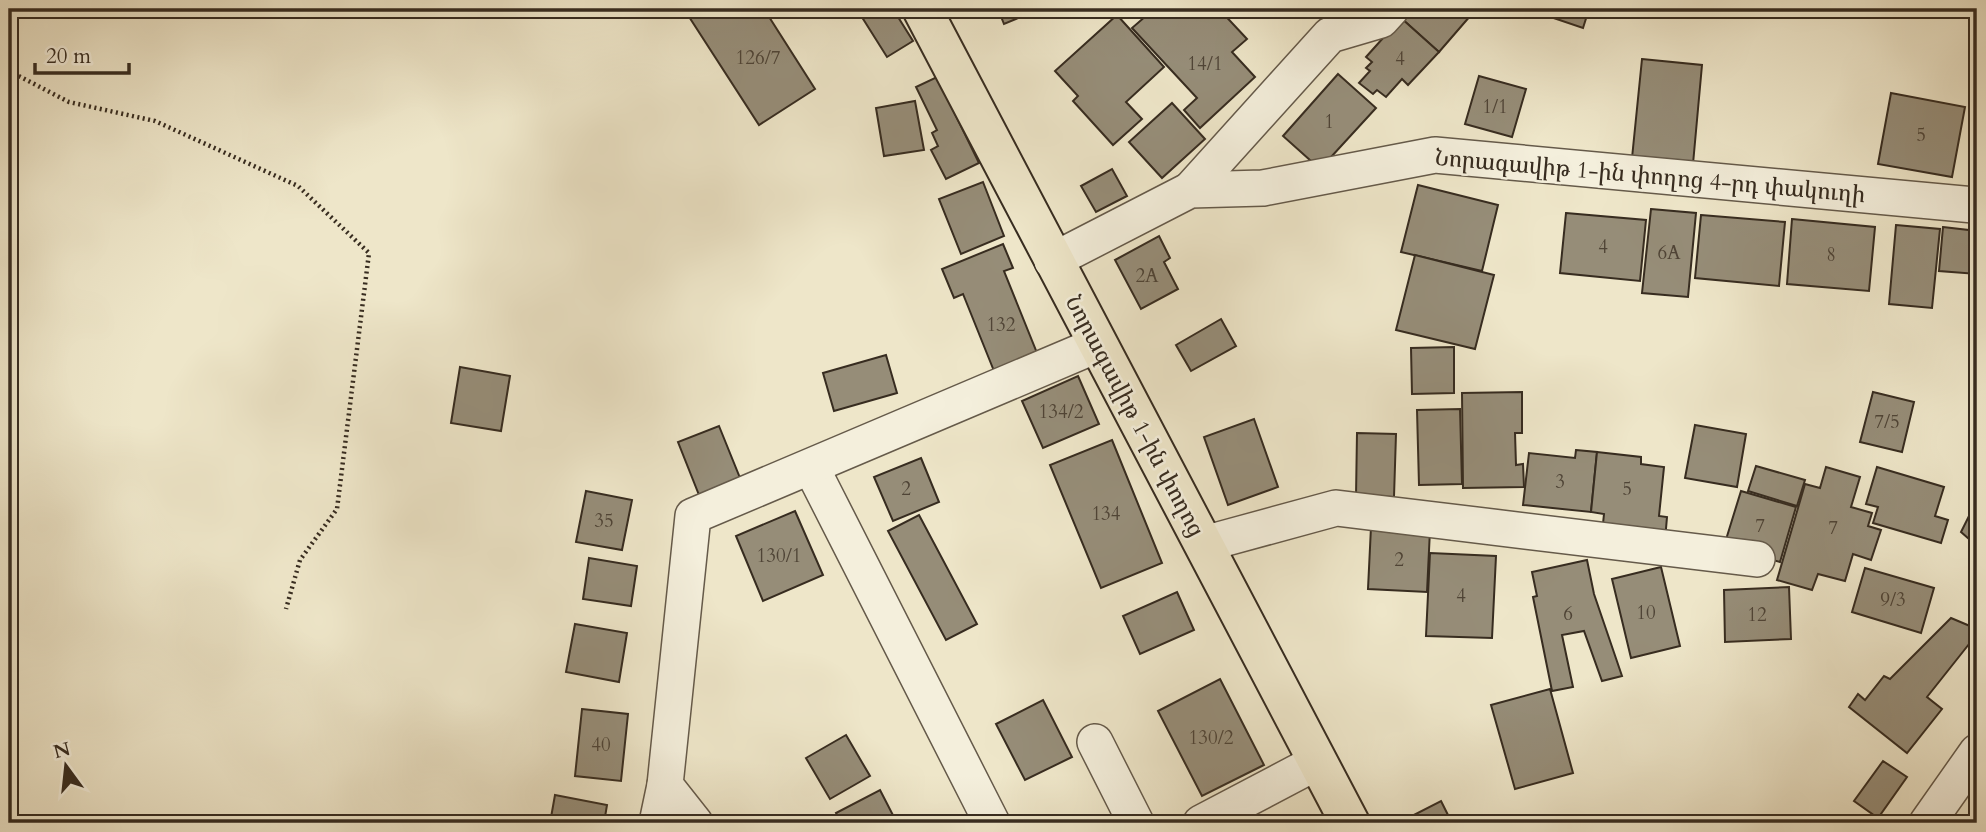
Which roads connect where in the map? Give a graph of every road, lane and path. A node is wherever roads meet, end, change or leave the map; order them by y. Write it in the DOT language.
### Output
graph roads {
  1 [pos="922,9"];
  2 [pos="1391,9"];
  3 [pos="9,71"];
  4 [pos="1190,190"];
  5 [pos="1975,205"];
  6 [pos="1052,261"];
  7 [pos="1099,344"];
  8 [pos="811,467"];
  9 [pos="1204,544"];
  10 [pos="1756,559"];
  11 [pos="286,609"];
  12 [pos="1095,742"];
  13 [pos="1977,752"];
  14 [pos="1317,762"];
  15 [pos="665,785"];
  16 [pos="657,823"];
  17 [pos="695,823"];
  18 [pos="992,823"];
  19 [pos="1136,823"];
  20 [pos="1201,823"];
  21 [pos="1350,823"];
  22 [pos="1927,823"];
  1 -- 6 [label="main road, Նորագավիթ 1-ին փողոց"];
  2 -- 4 [label="street"];
  3 -- 11 [label="path"];
  4 -- 5 [label="street, Նորագավիթ 1-ին փողոց 4-րդ փակուղի"];
  4 -- 6 [label="street, Նորագավիթ 1-ին փողոց 4-րդ փակուղի"];
  6 -- 7 [label="main road, Նորագավիթ 1-ին փողոց"];
  7 -- 8 [label="street"];
  7 -- 9 [label="main road, Նորագավիթ 1-ին փողոց"];
  8 -- 15 [label="street"];
  8 -- 18 [label="street"];
  9 -- 10 [label="street"];
  9 -- 14 [label="main road, Նորագավիթ 1-ին փողոց"];
  12 -- 19 [label="street"];
  13 -- 22 [label="street"];
  14 -- 20 [label="street"];
  14 -- 21 [label="main road, Նորագավիթ 1-ին փողոց"];
  15 -- 16 [label="street"];
  15 -- 17 [label="street"];
}
